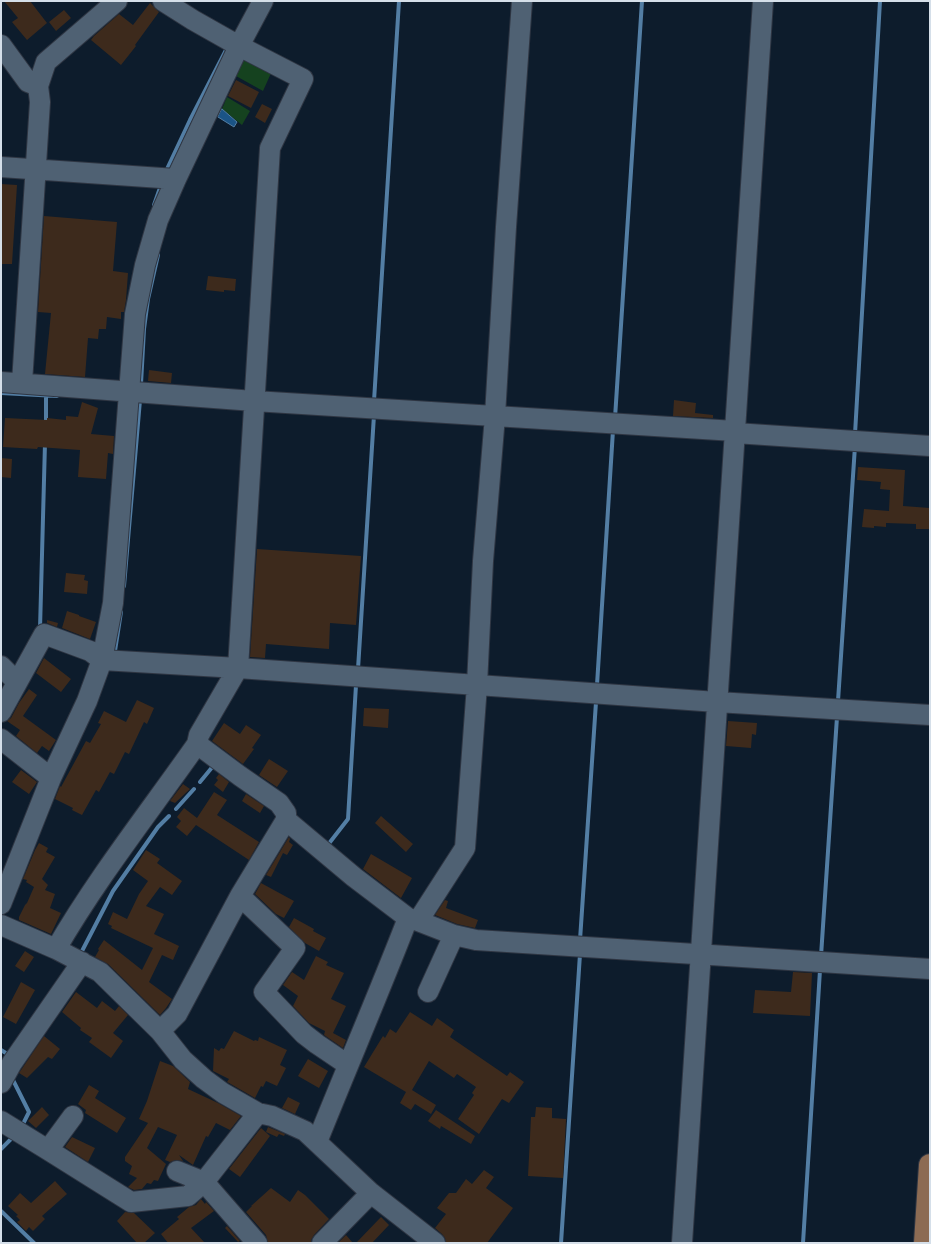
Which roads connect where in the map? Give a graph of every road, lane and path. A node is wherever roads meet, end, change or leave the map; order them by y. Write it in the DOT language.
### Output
graph roads {
  1 [pos="117,1"];
  2 [pos="163,1"];
  3 [pos="262,1"];
  4 [pos="522,1"];
  5 [pos="763,1"];
  6 [pos="1,45"];
  7 [pos="239,46"];
  8 [pos="38,86"];
  9 [pos="1,167"];
  10 [pos="36,169"];
  11 [pos="176,180"];
  12 [pos="1,382"];
  13 [pos="22,383"];
  14 [pos="130,391"];
  15 [pos="254,406"];
  16 [pos="495,422"];
  17 [pos="735,436"];
  18 [pos="930,446"];
  19 [pos="102,660"];
  20 [pos="1,666"];
  21 [pos="238,668"];
  22 [pos="17,682"];
  23 [pos="477,685"];
  24 [pos="717,702"];
  25 [pos="1,712"];
  26 [pos="930,715"];
  27 [pos="1,739"];
  28 [pos="197,744"];
  29 [pos="51,778"];
  30 [pos="286,820"];
  31 [pos="240,896"];
  32 [pos="1,904"];
  33 [pos="413,920"];
  34 [pos="1,925"];
  35 [pos="454,935"];
  36 [pos="56,949"];
  37 [pos="700,955"];
  38 [pos="82,962"];
  39 [pos="930,969"];
  40 [pos="428,992"];
  41 [pos="160,1031"];
  42 [pos="348,1065"];
  43 [pos="1,1083"];
  44 [pos="258,1113"];
  45 [pos="73,1116"];
  46 [pos="1,1121"];
  47 [pos="317,1142"];
  48 [pos="48,1150"];
  49 [pos="930,1165"];
  50 [pos="177,1172"];
  51 [pos="204,1182"];
  52 [pos="371,1193"];
  53 [pos="257,1243"];
  54 [pos="322,1243"];
  55 [pos="435,1243"];
  56 [pos="682,1243"];
  57 [pos="925,1243"];
  1 -- 8 [label="street"];
  2 -- 7 [label="street"];
  3 -- 7 [label="street"];
  4 -- 16 [label="street"];
  5 -- 17 [label="street"];
  6 -- 8 [label="street"];
  7 -- 11 [label="street"];
  7 -- 15 [label="street"];
  8 -- 10 [label="street"];
  9 -- 10 [label="street"];
  10 -- 11 [label="street"];
  10 -- 13 [label="street"];
  11 -- 14 [label="street"];
  12 -- 13 [label="street"];
  13 -- 14 [label="street"];
  14 -- 15 [label="street"];
  14 -- 19 [label="street"];
  15 -- 16 [label="street"];
  15 -- 21 [label="street"];
  16 -- 17 [label="street"];
  16 -- 23 [label="street"];
  17 -- 18 [label="street"];
  17 -- 24 [label="street"];
  19 -- 21 [label="street"];
  19 -- 22 [label="street"];
  19 -- 29 [label="street"];
  20 -- 22 [label="street"];
  21 -- 23 [label="street"];
  21 -- 28 [label="street"];
  22 -- 25 [label="street"];
  23 -- 24 [label="street"];
  23 -- 33 [label="street"];
  24 -- 26 [label="street"];
  24 -- 37 [label="street"];
  27 -- 29 [label="street"];
  28 -- 30 [label="street"];
  28 -- 36 [label="street"];
  29 -- 32 [label="street"];
  30 -- 31 [label="street"];
  30 -- 33 [label="street"];
  31 -- 41 [label="street"];
  31 -- 42 [label="street"];
  33 -- 35 [label="street"];
  33 -- 42 [label="street"];
  34 -- 36 [label="street"];
  35 -- 37 [label="street"];
  35 -- 40 [label="street"];
  36 -- 38 [label="street"];
  37 -- 39 [label="street"];
  37 -- 56 [label="street"];
  38 -- 41 [label="street"];
  38 -- 43 [label="street"];
  41 -- 44 [label="street"];
  42 -- 47 [label="street"];
  44 -- 47 [label="street"];
  44 -- 51 [label="street"];
  45 -- 48 [label="street"];
  46 -- 48 [label="street"];
  47 -- 52 [label="street"];
  48 -- 51 [label="street"];
  49 -- 57 [label="main road"];
  50 -- 51 [label="street"];
  51 -- 53 [label="street"];
  52 -- 54 [label="street"];
  52 -- 55 [label="street"];
}
